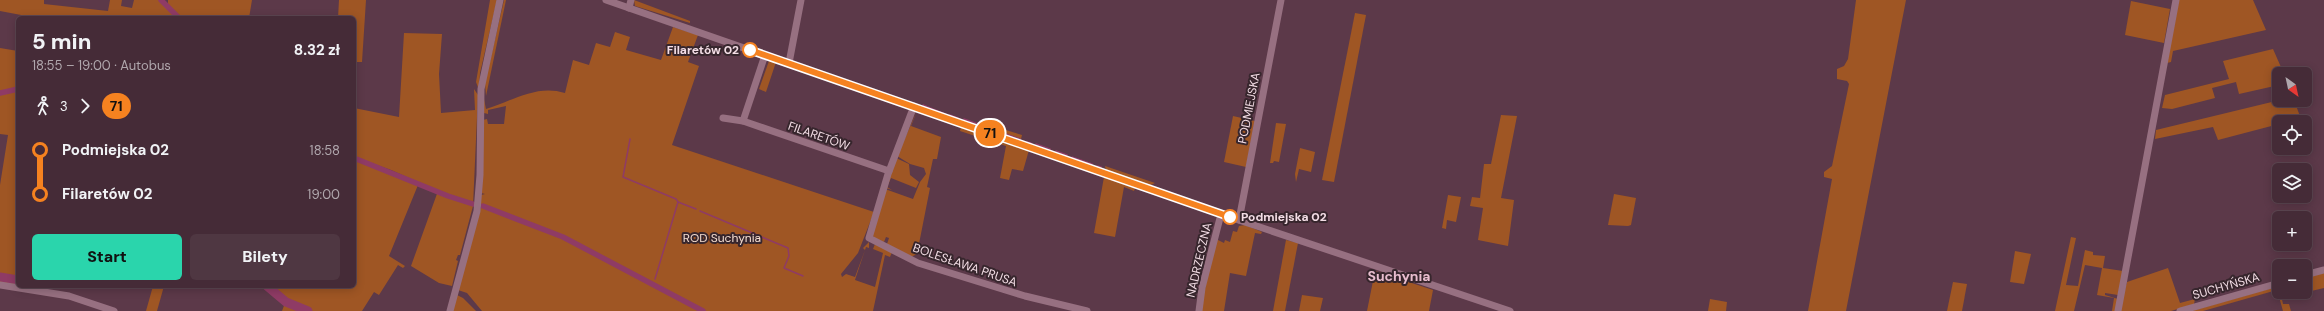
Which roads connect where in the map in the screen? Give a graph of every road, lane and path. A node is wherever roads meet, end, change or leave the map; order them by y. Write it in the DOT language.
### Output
graph roads {
  1 [pos="500,0"];
  2 [pos="606,0"];
  3 [pos="631,0"];
  4 [pos="801,0"];
  5 [pos="1281,0"];
  6 [pos="2176,0"];
  7 [pos="629,8"];
  8 [pos="765,55"];
  9 [pos="789,62"];
  10 [pos="914,106"];
  11 [pos="723,118"];
  12 [pos="743,122"];
  13 [pos="889,171"];
  14 [pos="1221,214"];
  15 [pos="1239,220"];
  16 [pos="2324,270"];
  17 [pos="2312,273"];
  18 [pos="0,285"];
  19 [pos="2272,285"];
  20 [pos="16,288"];
  21 [pos="19,288"];
  22 [pos="114,311"];
  23 [pos="450,311"];
  24 [pos="1087,311"];
  25 [pos="1199,311"];
  26 [pos="1510,311"];
  27 [pos="2118,311"];
  28 [pos="2180,311"];
  1 -- 23 [label="street"];
  2 -- 7 [label="street"];
  3 -- 7 [label="street"];
  4 -- 9 [label="street"];
  5 -- 15 [label="street, PODMIEJSKA"];
  6 -- 27 [label="street"];
  7 -- 8 [label="street"];
  8 -- 9 [label="street"];
  8 -- 12 [label="street"];
  9 -- 10 [label="street"];
  10 -- 13 [label="street, BOLESŁAWA PRUSA"];
  10 -- 14 [label="street"];
  11 -- 12 [label="street, FILARETÓW"];
  12 -- 13 [label="street, FILARETÓW"];
  13 -- 24 [label="street, BOLESŁAWA PRUSA"];
  14 -- 15 [label="street"];
  14 -- 25 [label="street, NADRZECZNA"];
  15 -- 26 [label="street"];
  16 -- 17 [label="street"];
  18 -- 20 [label="street"];
  19 -- 28 [label="street, SUCHYŃSKA"];
  21 -- 22 [label="street"];
}
